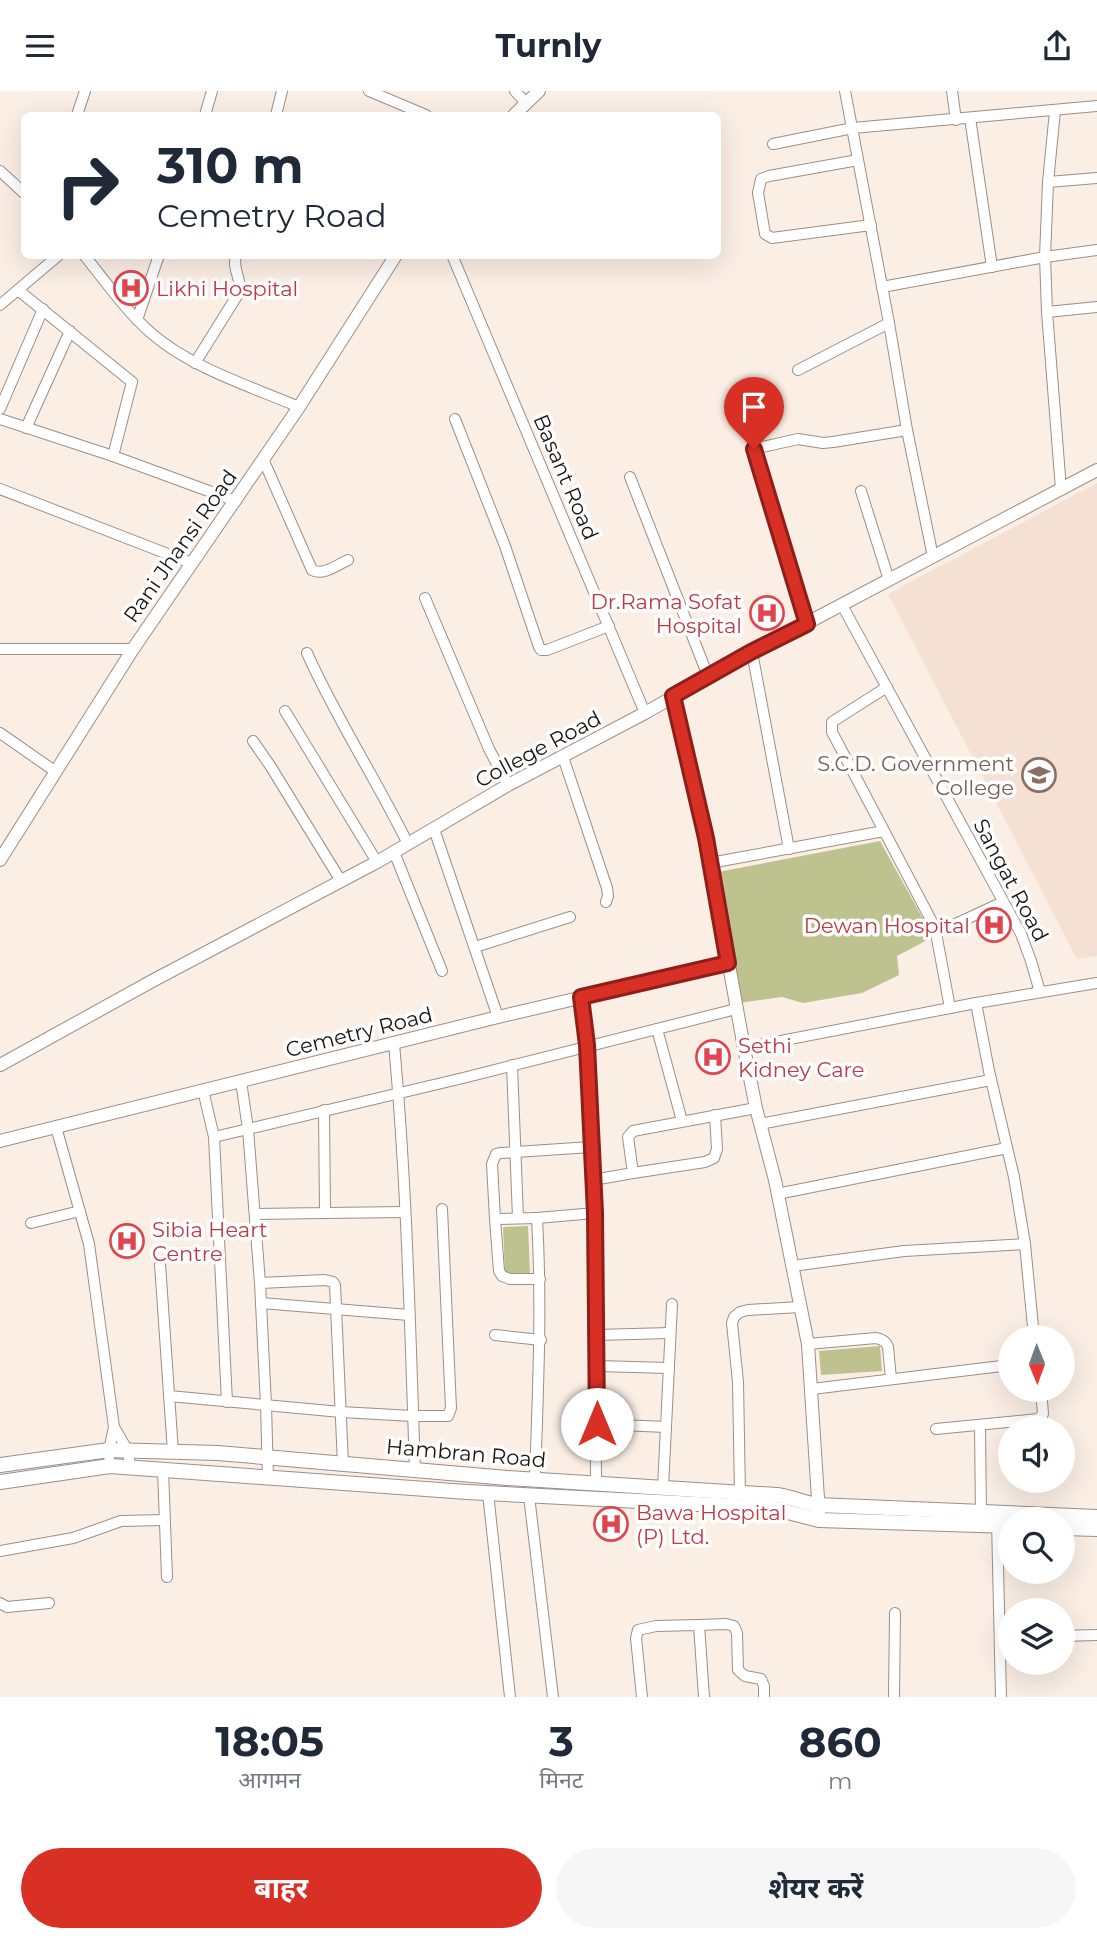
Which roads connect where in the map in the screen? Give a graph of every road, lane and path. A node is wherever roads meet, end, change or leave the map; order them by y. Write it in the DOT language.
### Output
graph roads {
  1 [pos="85,91"];
  2 [pos="212,91"];
  3 [pos="282,91"];
  4 [pos="369,91"];
  5 [pos="515,91"];
  6 [pos="539,91"];
  7 [pos="845,91"];
  8 [pos="952,91"];
  9 [pos="384,94"];
  10 [pos="526,103"];
  11 [pos="1097,106"];
  12 [pos="407,111"];
  13 [pos="1055,111"];
  14 [pos="78,112"];
  15 [pos="206,112"];
  16 [pos="276,112"];
  17 [pos="517,112"];
  18 [pos="970,118"];
  19 [pos="956,120"];
  20 [pos="853,128"];
  21 [pos="774,144"];
  22 [pos="858,160"];
  23 [pos="0,171"];
  24 [pos="1097,178"];
  25 [pos="1048,183"];
  26 [pos="21,190"];
  27 [pos="871,225"];
  28 [pos="1097,250"];
  29 [pos="1045,257"];
  30 [pos="54,259"];
  31 [pos="87,259"];
  32 [pos="158,259"];
  33 [pos="235,259"];
  34 [pos="393,259"];
  35 [pos="454,259"];
  36 [pos="992,267"];
  37 [pos="882,287"];
  38 [pos="18,290"];
  39 [pos="0,305"];
  40 [pos="1097,307"];
  41 [pos="43,309"];
  42 [pos="1047,313"];
  43 [pos="138,320"];
  44 [pos="889,323"];
  45 [pos="70,331"];
  46 [pos="195,363"];
  47 [pos="798,370"];
  48 [pos="739,395"];
  49 [pos="299,407"];
  50 [pos="0,409"];
  51 [pos="0,419"];
  52 [pos="455,419"];
  53 [pos="26,428"];
  54 [pos="907,430"];
  55 [pos="754,449"];
  56 [pos="113,456"];
  57 [pos="263,459"];
  58 [pos="1097,470"];
  59 [pos="630,477"];
  60 [pos="0,489"];
  61 [pos="1061,489"];
  62 [pos="861,491"];
  63 [pos="236,501"];
  64 [pos="933,557"];
  65 [pos="348,560"];
  66 [pos="191,563"];
  67 [pos="889,580"];
  68 [pos="425,598"];
  69 [pos="842,605"];
  70 [pos="807,624"];
  71 [pos="609,626"];
  72 [pos="0,649"];
  73 [pos="133,649"];
  74 [pos="751,652"];
  75 [pos="307,653"];
  76 [pos="708,676"];
  77 [pos="887,687"];
  78 [pos="673,696"];
  79 [pos="285,711"];
  80 [pos="645,713"];
  81 [pos="0,733"];
  82 [pos="253,741"];
  83 [pos="563,757"];
  84 [pos="56,772"];
  85 [pos="508,785"];
  86 [pos="435,829"];
  87 [pos="884,831"];
  88 [pos="408,844"];
  89 [pos="4,847"];
  90 [pos="789,849"];
  91 [pos="394,852"];
  92 [pos="0,860"];
  93 [pos="377,862"];
  94 [pos="710,863"];
  95 [pos="341,881"];
  96 [pos="606,902"];
  97 [pos="1003,902"];
  98 [pos="570,917"];
  99 [pos="936,933"];
  100 [pos="475,947"];
  101 [pos="728,963"];
  102 [pos="442,971"];
  103 [pos="1097,983"];
  104 [pos="1040,992"];
  105 [pos="581,997"];
  106 [pos="976,1003"];
  107 [pos="950,1008"];
  108 [pos="736,1009"];
  109 [pos="498,1017"];
  110 [pos="657,1029"];
  111 [pos="394,1044"];
  112 [pos="587,1045"];
  113 [pos="744,1048"];
  114 [pos="0,1065"];
  115 [pos="512,1065"];
  116 [pos="990,1080"];
  117 [pos="241,1081"];
  118 [pos="204,1090"];
  119 [pos="398,1093"];
  120 [pos="756,1108"];
  121 [pos="324,1110"];
  122 [pos="715,1115"];
  123 [pos="682,1121"];
  124 [pos="760,1124"];
  125 [pos="56,1127"];
  126 [pos="248,1129"];
  127 [pos="214,1137"];
  128 [pos="0,1141"];
  129 [pos="590,1147"];
  130 [pos="1007,1148"];
  131 [pos="517,1151"];
  132 [pos="633,1173"];
  133 [pos="593,1180"];
  134 [pos="777,1194"];
  135 [pos="442,1209"];
  136 [pos="80,1211"];
  137 [pos="405,1212"];
  138 [pos="325,1213"];
  139 [pos="595,1213"];
  140 [pos="255,1214"];
  141 [pos="518,1218"];
  142 [pos="537,1218"];
  143 [pos="495,1219"];
  144 [pos="31,1223"];
  145 [pos="1025,1244"];
  146 [pos="160,1264"];
  147 [pos="792,1266"];
  148 [pos="540,1279"];
  149 [pos="260,1283"];
  150 [pos="261,1303"];
  151 [pos="672,1304"];
  152 [pos="800,1307"];
  153 [pos="337,1309"];
  154 [pos="409,1315"];
  155 [pos="1033,1325"];
  156 [pos="670,1333"];
  157 [pos="495,1335"];
  158 [pos="596,1335"];
  159 [pos="541,1340"];
  160 [pos="808,1344"];
  161 [pos="597,1366"];
  162 [pos="998,1366"];
  163 [pos="669,1368"];
  164 [pos="891,1379"];
  165 [pos="812,1389"];
  166 [pos="169,1396"];
  167 [pos="227,1402"];
  168 [pos="1043,1402"];
  169 [pos="266,1405"];
  170 [pos="341,1412"];
  171 [pos="414,1416"];
  172 [pos="597,1424"];
  173 [pos="980,1426"];
  174 [pos="114,1427"];
  175 [pos="666,1427"];
  176 [pos="936,1429"];
  177 [pos="109,1450"];
  178 [pos="128,1451"];
  179 [pos="173,1452"];
  180 [pos="268,1458"];
  181 [pos="343,1464"];
  182 [pos="0,1465"];
  183 [pos="110,1466"];
  184 [pos="130,1468"];
  185 [pos="163,1470"];
  186 [pos="415,1470"];
  187 [pos="268,1478"];
  188 [pos="535,1479"];
  189 [pos="0,1482"];
  190 [pos="596,1484"];
  191 [pos="663,1488"];
  192 [pos="488,1493"];
  193 [pos="740,1494"];
  194 [pos="529,1496"];
  195 [pos="819,1513"];
  196 [pos="1097,1517"];
  197 [pos="1075,1518"];
  198 [pos="981,1519"];
  199 [pos="164,1520"];
  200 [pos="998,1522"];
  201 [pos="1075,1528"];
  202 [pos="1097,1529"];
  203 [pos="0,1551"];
  204 [pos="167,1577"];
  205 [pos="0,1603"];
  206 [pos="49,1603"];
  207 [pos="895,1612"];
  208 [pos="699,1625"];
  209 [pos="1075,1636"];
  210 [pos="1097,1636"];
  211 [pos="1002,1675"];
  212 [pos="510,1697"];
  213 [pos="552,1697"];
  214 [pos="642,1697"];
  215 [pos="704,1697"];
  216 [pos="764,1697"];
  217 [pos="894,1697"];
  218 [pos="1001,1697"];
  1 -- 14 [label="street"];
  2 -- 15 [label="street"];
  3 -- 16 [label="street"];
  4 -- 9 [label="street"];
  5 -- 10 [label="street"];
  6 -- 10 [label="street"];
  7 -- 20 [label="street"];
  8 -- 19 [label="street"];
  9 -- 12 [label="street"];
  10 -- 17 [label="street"];
  11 -- 13 [label="street"];
  13 -- 18 [label="street"];
  13 -- 25 [label="street"];
  18 -- 19 [label="street"];
  18 -- 36 [label="street"];
  19 -- 20 [label="street"];
  20 -- 21 [label="street"];
  20 -- 22 [label="street"];
  22 -- 27 [label="street"];
  22 -- 27 [label="street"];
  23 -- 26 [label="street"];
  24 -- 25 [label="street"];
  25 -- 29 [label="street"];
  27 -- 37 [label="street"];
  28 -- 29 [label="street"];
  29 -- 36 [label="street"];
  29 -- 42 [label="street"];
  30 -- 38 [label="street"];
  31 -- 43 [label="street"];
  32 -- 43 [label="street"];
  33 -- 46 [label="street"];
  34 -- 49 [label="street, Rani Jhansi Road"];
  35 -- 71 [label="street, Basant Road"];
  36 -- 37 [label="street"];
  37 -- 44 [label="street"];
  38 -- 39 [label="street"];
  38 -- 41 [label="street"];
  40 -- 42 [label="street"];
  41 -- 45 [label="street"];
  41 -- 50 [label="street"];
  42 -- 61 [label="street"];
  43 -- 46 [label="street"];
  44 -- 47 [label="street"];
  44 -- 54 [label="street"];
  45 -- 53 [label="street"];
  45 -- 56 [label="street"];
  46 -- 49 [label="street"];
  48 -- 55 [label="street"];
  49 -- 57 [label="street, Rani Jhansi Road"];
  51 -- 53 [label="street"];
  52 -- 71 [label="street"];
  53 -- 56 [label="street"];
  54 -- 55 [label="street"];
  54 -- 64 [label="street"];
  55 -- 70 [label="street"];
  56 -- 63 [label="street"];
  57 -- 63 [label="street, Rani Jhansi Road"];
  57 -- 65 [label="street"];
  58 -- 61 [label="street, College Road"];
  59 -- 76 [label="street"];
  60 -- 66 [label="street"];
  61 -- 64 [label="street, College Road"];
  62 -- 67 [label="street"];
  63 -- 66 [label="street, Rani Jhansi Road"];
  64 -- 67 [label="street, College Road"];
  66 -- 73 [label="street, Rani Jhansi Road"];
  67 -- 69 [label="street, College Road"];
  68 -- 85 [label="street"];
  69 -- 70 [label="street, College Road"];
  69 -- 77 [label="street, Sangat Road"];
  70 -- 74 [label="street, College Road"];
  71 -- 80 [label="street, Basant Road"];
  72 -- 73 [label="street"];
  73 -- 84 [label="street, Rani Jhansi Road"];
  74 -- 76 [label="street, College Road"];
  74 -- 90 [label="street"];
  75 -- 88 [label="street"];
  76 -- 78 [label="street, College Road"];
  77 -- 87 [label="street"];
  77 -- 97 [label="street, Sangat Road"];
  78 -- 80 [label="street, College Road"];
  78 -- 94 [label="street"];
  79 -- 93 [label="street"];
  80 -- 83 [label="street, College Road"];
  81 -- 84 [label="street"];
  82 -- 95 [label="street"];
  83 -- 85 [label="street, College Road"];
  83 -- 96 [label="street"];
  84 -- 89 [label="street, Rani Jhansi Road"];
  85 -- 86 [label="street, College Road"];
  86 -- 88 [label="street, College Road"];
  86 -- 100 [label="street"];
  87 -- 90 [label="street"];
  87 -- 99 [label="street"];
  88 -- 91 [label="street, College Road"];
  89 -- 92 [label="street, Rani Jhansi Road"];
  90 -- 94 [label="street"];
  91 -- 93 [label="street, College Road"];
  91 -- 102 [label="street"];
  93 -- 95 [label="street, College Road"];
  94 -- 101 [label="street"];
  95 -- 114 [label="street, College Road"];
  97 -- 99 [label="street"];
  97 -- 104 [label="street, Sangat Road"];
  98 -- 100 [label="street"];
  99 -- 107 [label="street"];
  100 -- 109 [label="street"];
  101 -- 105 [label="street, Cemetry Road"];
  101 -- 108 [label="street"];
  103 -- 104 [label="street"];
  104 -- 106 [label="street"];
  105 -- 109 [label="street, Cemetry Road"];
  105 -- 112 [label="street"];
  106 -- 107 [label="street"];
  106 -- 116 [label="street"];
  107 -- 113 [label="street"];
  108 -- 110 [label="street"];
  108 -- 113 [label="street"];
  109 -- 111 [label="street, Cemetry Road"];
  110 -- 112 [label="street"];
  110 -- 123 [label="street"];
  111 -- 117 [label="street, Cemetry Road"];
  111 -- 119 [label="street"];
  112 -- 115 [label="street"];
  112 -- 129 [label="street"];
  113 -- 120 [label="street"];
  115 -- 119 [label="street"];
  115 -- 131 [label="street"];
  116 -- 124 [label="street"];
  116 -- 130 [label="street"];
  117 -- 118 [label="street, Cemetry Road"];
  117 -- 126 [label="street"];
  118 -- 125 [label="street, Cemetry Road"];
  118 -- 127 [label="street"];
  119 -- 121 [label="street"];
  119 -- 137 [label="street"];
  120 -- 122 [label="street"];
  120 -- 124 [label="street"];
  121 -- 126 [label="street"];
  121 -- 138 [label="street"];
  122 -- 123 [label="street"];
  122 -- 132 [label="street"];
  123 -- 132 [label="street"];
  124 -- 134 [label="street"];
  125 -- 128 [label="street, Cemetry Road"];
  125 -- 136 [label="street"];
  126 -- 127 [label="street"];
  126 -- 140 [label="street"];
  127 -- 167 [label="street"];
  129 -- 131 [label="street"];
  129 -- 133 [label="street"];
  130 -- 134 [label="street"];
  130 -- 145 [label="street"];
  131 -- 141 [label="street"];
  131 -- 143 [label="street"];
  132 -- 133 [label="street"];
  133 -- 139 [label="street"];
  134 -- 147 [label="street"];
  135 -- 171 [label="street"];
  136 -- 144 [label="street"];
  136 -- 174 [label="street"];
  137 -- 138 [label="street"];
  137 -- 154 [label="street"];
  138 -- 140 [label="street"];
  139 -- 142 [label="street"];
  139 -- 158 [label="street"];
  140 -- 149 [label="street"];
  141 -- 142 [label="street"];
  141 -- 143 [label="street"];
  142 -- 148 [label="street"];
  143 -- 148 [label="street"];
  145 -- 147 [label="street"];
  145 -- 155 [label="street"];
  146 -- 166 [label="street"];
  147 -- 152 [label="street"];
  148 -- 159 [label="street"];
  149 -- 150 [label="street"];
  149 -- 153 [label="street"];
  150 -- 153 [label="street"];
  150 -- 169 [label="street"];
  151 -- 156 [label="street"];
  152 -- 160 [label="street"];
  152 -- 193 [label="street"];
  153 -- 154 [label="street"];
  153 -- 170 [label="street"];
  154 -- 171 [label="street"];
  156 -- 158 [label="street"];
  156 -- 163 [label="street"];
  157 -- 159 [label="street"];
  158 -- 161 [label="street"];
  159 -- 188 [label="street"];
  160 -- 164 [label="street"];
  160 -- 165 [label="street"];
  161 -- 163 [label="street"];
  161 -- 172 [label="street"];
  162 -- 164 [label="street"];
  163 -- 175 [label="street"];
  164 -- 165 [label="street"];
  165 -- 195 [label="street"];
  166 -- 167 [label="street"];
  166 -- 179 [label="street"];
  167 -- 169 [label="street"];
  168 -- 173 [label="street"];
  169 -- 170 [label="street"];
  169 -- 180 [label="street"];
  170 -- 171 [label="street"];
  170 -- 181 [label="street"];
  171 -- 186 [label="street"];
  172 -- 175 [label="street"];
  172 -- 190 [label="street"];
  173 -- 176 [label="street"];
  173 -- 198 [label="street"];
  174 -- 177 [label="street"];
  174 -- 178 [label="street"];
  175 -- 191 [label="street"];
  177 -- 178 [label="main road, Hambran Road"];
  177 -- 182 [label="main road, Hambran Road"];
  177 -- 183 [label="street"];
  178 -- 179 [label="main road, Hambran Road"];
  178 -- 184 [label="street"];
  179 -- 180 [label="main road, Hambran Road"];
  180 -- 181 [label="main road, Hambran Road"];
  180 -- 187 [label="street"];
  181 -- 186 [label="main road, Hambran Road"];
  183 -- 184 [label="main road, Hambran Road"];
  183 -- 189 [label="main road, Hambran Road"];
  184 -- 185 [label="main road, Hambran Road"];
  185 -- 187 [label="main road, Hambran Road"];
  185 -- 199 [label="street"];
  186 -- 188 [label="main road, Hambran Road"];
  187 -- 192 [label="main road, Hambran Road"];
  188 -- 190 [label="main road, Hambran Road"];
  190 -- 191 [label="main road, Hambran Road"];
  191 -- 193 [label="main road, Hambran Road"];
  192 -- 194 [label="main road, Hambran Road"];
  192 -- 212 [label="street"];
  193 -- 195 [label="main road, Hambran Road"];
  194 -- 195 [label="main road, Hambran Road"];
  194 -- 213 [label="street"];
  195 -- 198 [label="main road, Hambran Road"];
  196 -- 197 [label="main road, Hambran Road"];
  198 -- 200 [label="main road, Hambran Road"];
  199 -- 203 [label="street"];
  199 -- 204 [label="street"];
  201 -- 202 [label="main road"];
  205 -- 206 [label="street"];
  207 -- 217 [label="street"];
  208 -- 214 [label="street"];
  208 -- 215 [label="street"];
  208 -- 216 [label="street"];
  209 -- 210 [label="street"];
  211 -- 218 [label="street"];
}
